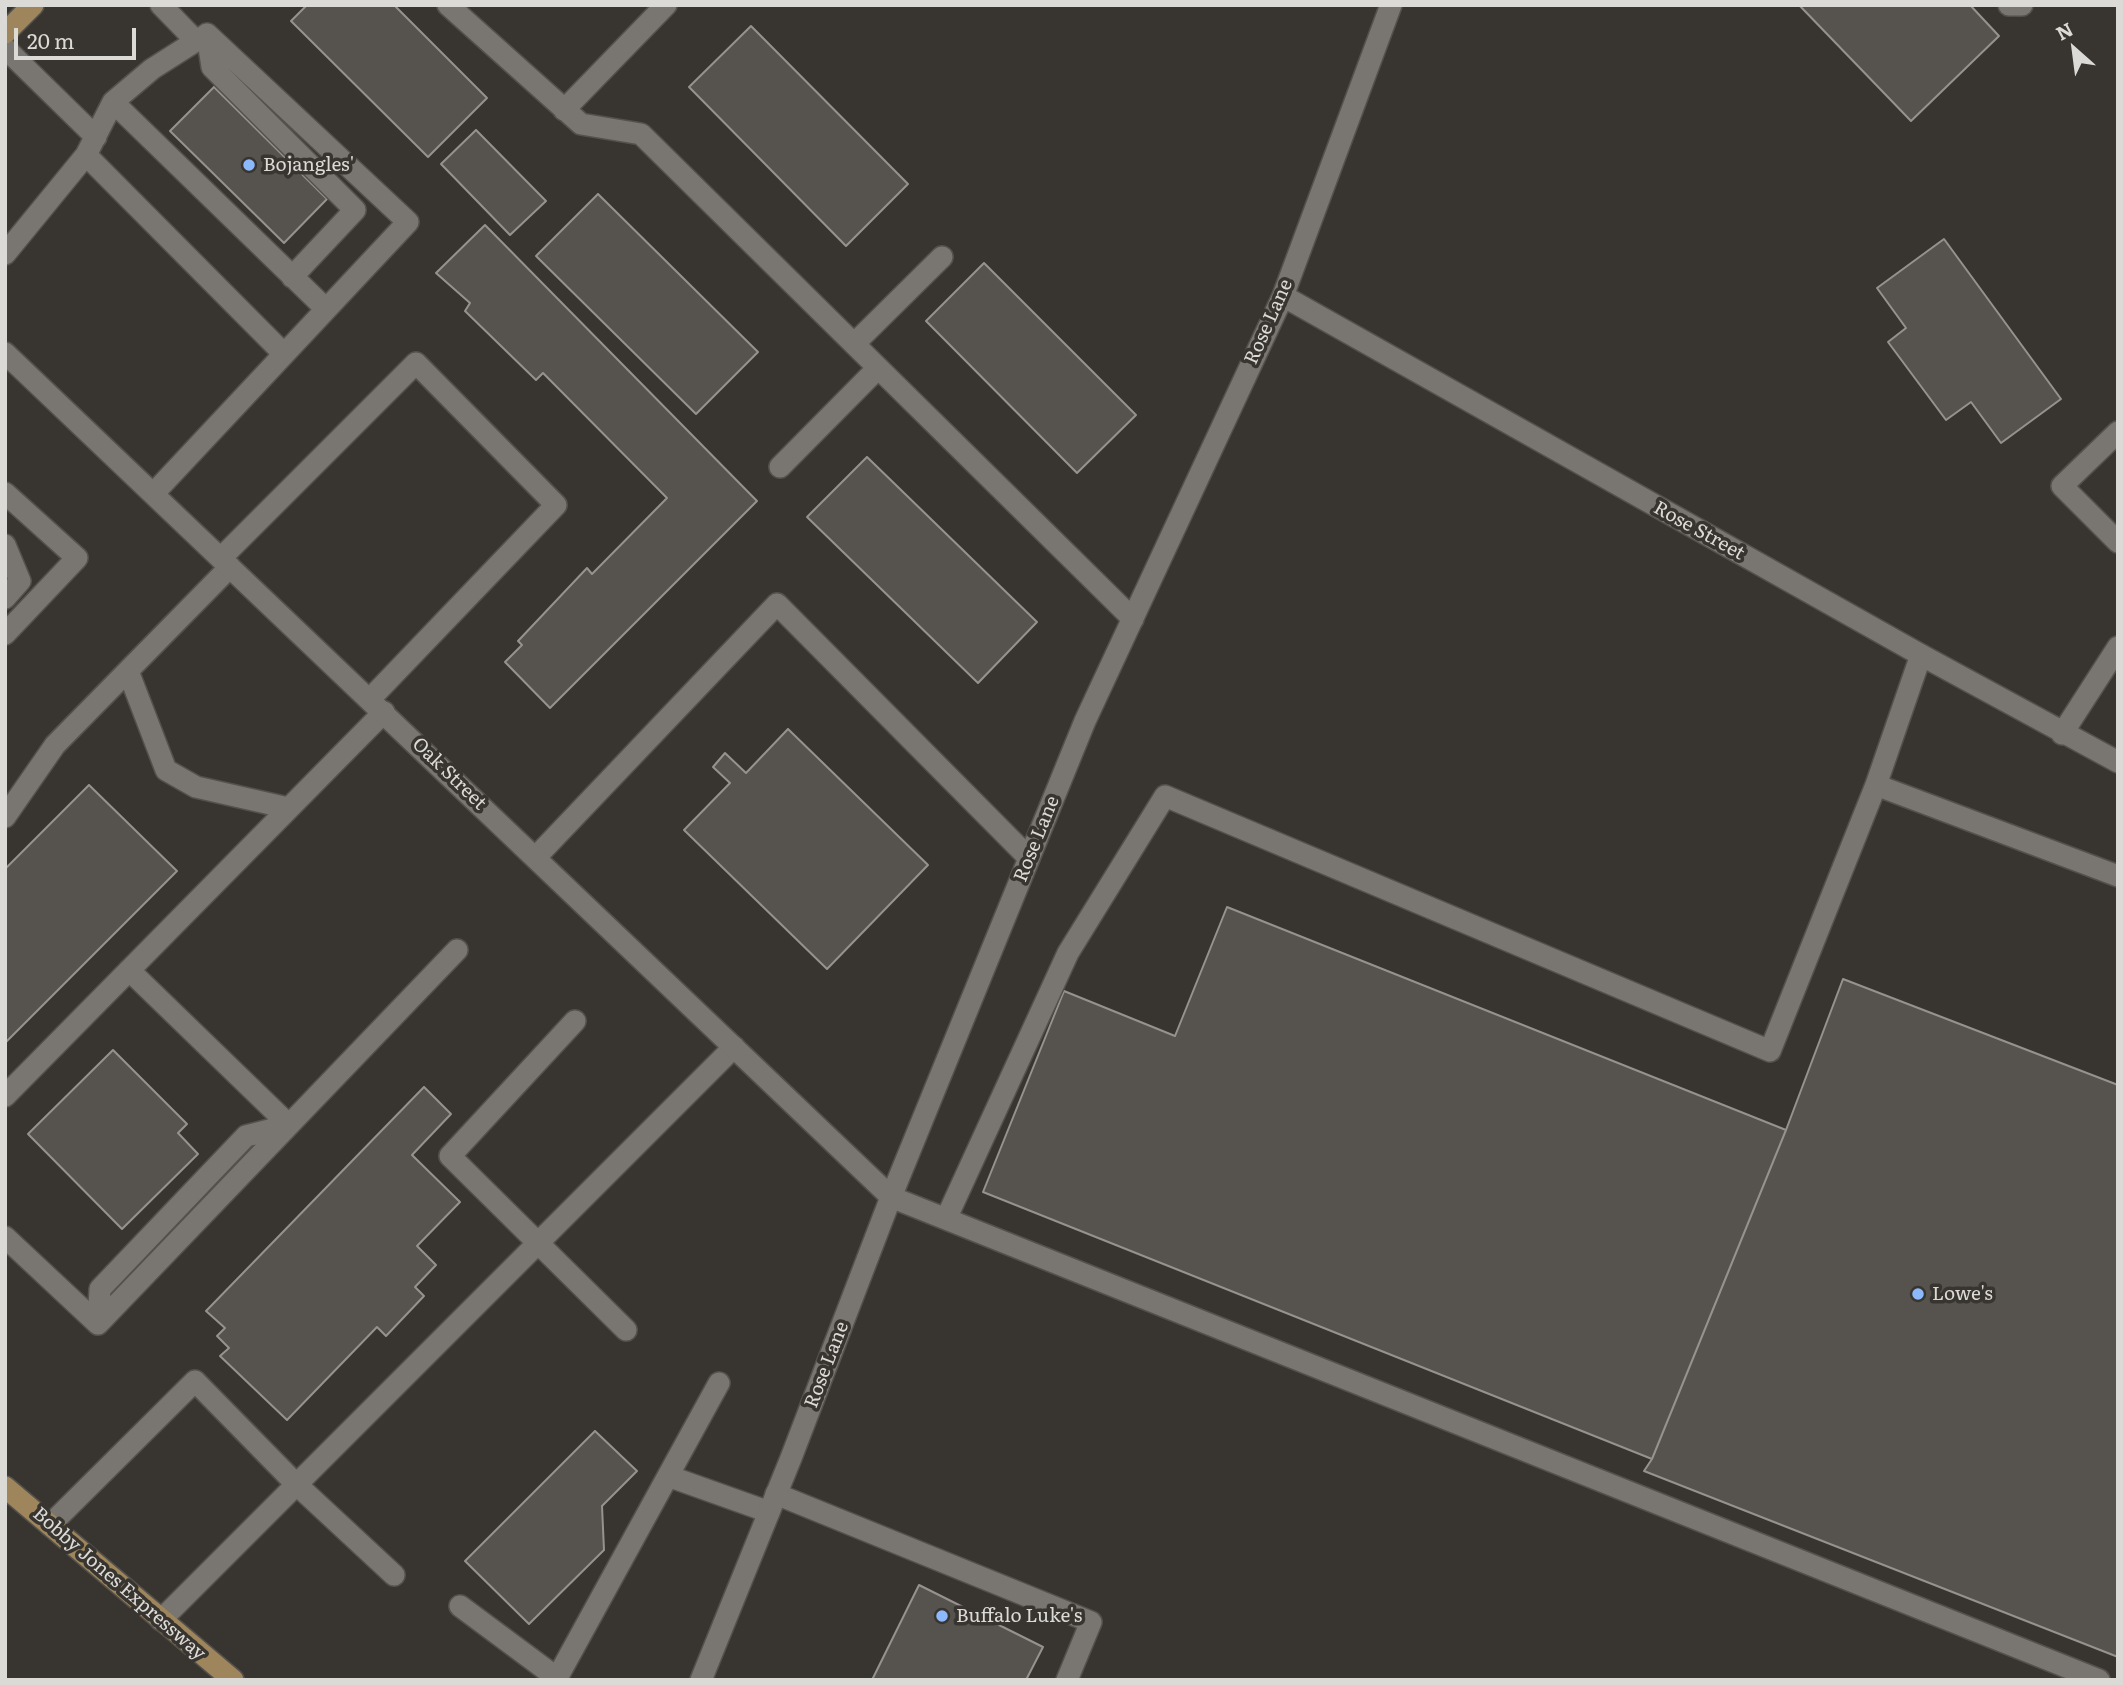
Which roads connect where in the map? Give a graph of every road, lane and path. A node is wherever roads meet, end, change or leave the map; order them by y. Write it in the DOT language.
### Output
graph roads {
  1 [pos="33,5"];
  2 [pos="161,5"];
  3 [pos="448,5"];
  4 [pos="666,5"];
  5 [pos="1391,5"];
  6 [pos="2009,5"];
  7 [pos="2022,5"];
  8 [pos="5,33"];
  9 [pos="202,38"];
  10 [pos="5,48"];
  11 [pos="113,102"];
  12 [pos="564,110"];
  13 [pos="91,146"];
  14 [pos="5,254"];
  15 [pos="942,257"];
  16 [pos="292,276"];
  17 [pos="1283,296"];
  18 [pos="326,309"];
  19 [pos="854,344"];
  20 [pos="5,353"];
  21 [pos="284,354"];
  22 [pos="878,368"];
  23 [pos="2118,432"];
  24 [pos="780,467"];
  25 [pos="5,493"];
  26 [pos="153,494"];
  27 [pos="2118,542"];
  28 [pos="5,545"];
  29 [pos="226,562"];
  30 [pos="5,598"];
  31 [pos="1132,619"];
  32 [pos="5,634"];
  33 [pos="2118,647"];
  34 [pos="1921,655"];
  35 [pos="128,671"];
  36 [pos="377,705"];
  37 [pos="2062,734"];
  38 [pos="2118,762"];
  39 [pos="1876,785"];
  40 [pos="288,808"];
  41 [pos="5,817"];
  42 [pos="536,857"];
  43 [pos="1029,858"];
  44 [pos="2118,876"];
  45 [pos="457,950"];
  46 [pos="129,970"];
  47 [pos="575,1021"];
  48 [pos="734,1047"];
  49 [pos="5,1096"];
  50 [pos="289,1125"];
  51 [pos="891,1198"];
  52 [pos="946,1220"];
  53 [pos="5,1237"];
  54 [pos="536,1244"];
  55 [pos="626,1331"];
  56 [pos="719,1383"];
  57 [pos="668,1476"];
  58 [pos="296,1484"];
  59 [pos="5,1487"];
  60 [pos="773,1503"];
  61 [pos="50,1525"];
  62 [pos="394,1575"];
  63 [pos="460,1606"];
  64 [pos="161,1620"];
  65 [pos="214,1671"];
  66 [pos="233,1680"];
  67 [pos="701,1680"];
  68 [pos="1067,1680"];
  69 [pos="2099,1680"];
  1 -- 8 [label="main road"];
  2 -- 9 [label="street"];
  3 -- 12 [label="street"];
  4 -- 12 [label="street"];
  5 -- 17 [label="street, Rose Lane"];
  6 -- 7 [label="street"];
  9 -- 11 [label="street"];
  9 -- 16 [label="street"];
  9 -- 18 [label="street"];
  10 -- 13 [label="street"];
  11 -- 13 [label="street"];
  11 -- 16 [label="street"];
  12 -- 19 [label="street"];
  13 -- 14 [label="street"];
  13 -- 21 [label="street"];
  15 -- 19 [label="street"];
  16 -- 18 [label="street"];
  17 -- 31 [label="street, Rose Lane"];
  17 -- 34 [label="street, Rose Street"];
  18 -- 21 [label="street"];
  19 -- 22 [label="street"];
  20 -- 26 [label="street, Oak Street"];
  21 -- 26 [label="street"];
  22 -- 24 [label="street"];
  22 -- 31 [label="street"];
  23 -- 27 [label="street"];
  25 -- 32 [label="street"];
  26 -- 29 [label="street, Oak Street"];
  28 -- 30 [label="street"];
  29 -- 35 [label="street"];
  29 -- 36 [label="street, Oak Street"];
  29 -- 36 [label="street"];
  31 -- 43 [label="street, Rose Lane"];
  33 -- 37 [label="street"];
  34 -- 37 [label="street, Rose Street"];
  34 -- 39 [label="street"];
  35 -- 40 [label="street"];
  35 -- 41 [label="street"];
  36 -- 40 [label="street"];
  36 -- 42 [label="street, Oak Street"];
  37 -- 38 [label="street, Rose Street"];
  39 -- 44 [label="street"];
  39 -- 52 [label="street"];
  40 -- 46 [label="street"];
  42 -- 43 [label="street"];
  42 -- 48 [label="street, Oak Street"];
  43 -- 51 [label="street, Rose Lane"];
  45 -- 50 [label="street"];
  46 -- 49 [label="street"];
  46 -- 50 [label="street"];
  47 -- 54 [label="street"];
  48 -- 51 [label="street, Oak Street"];
  48 -- 54 [label="street"];
  50 -- 53 [label="street"];
  51 -- 52 [label="street"];
  51 -- 60 [label="street, Rose Lane"];
  52 -- 69 [label="street"];
  54 -- 55 [label="street"];
  54 -- 58 [label="street"];
  56 -- 57 [label="street"];
  57 -- 60 [label="street"];
  57 -- 63 [label="street"];
  58 -- 61 [label="street"];
  58 -- 62 [label="street"];
  58 -- 64 [label="street"];
  59 -- 61 [label="main road, Bobby Jones Expressway"];
  60 -- 67 [label="street, Rose Lane"];
  60 -- 68 [label="street"];
  61 -- 64 [label="main road, Bobby Jones Expressway"];
  64 -- 65 [label="main road, Bobby Jones Expressway"];
  65 -- 66 [label="main road, Bobby Jones Expressway"];
}
